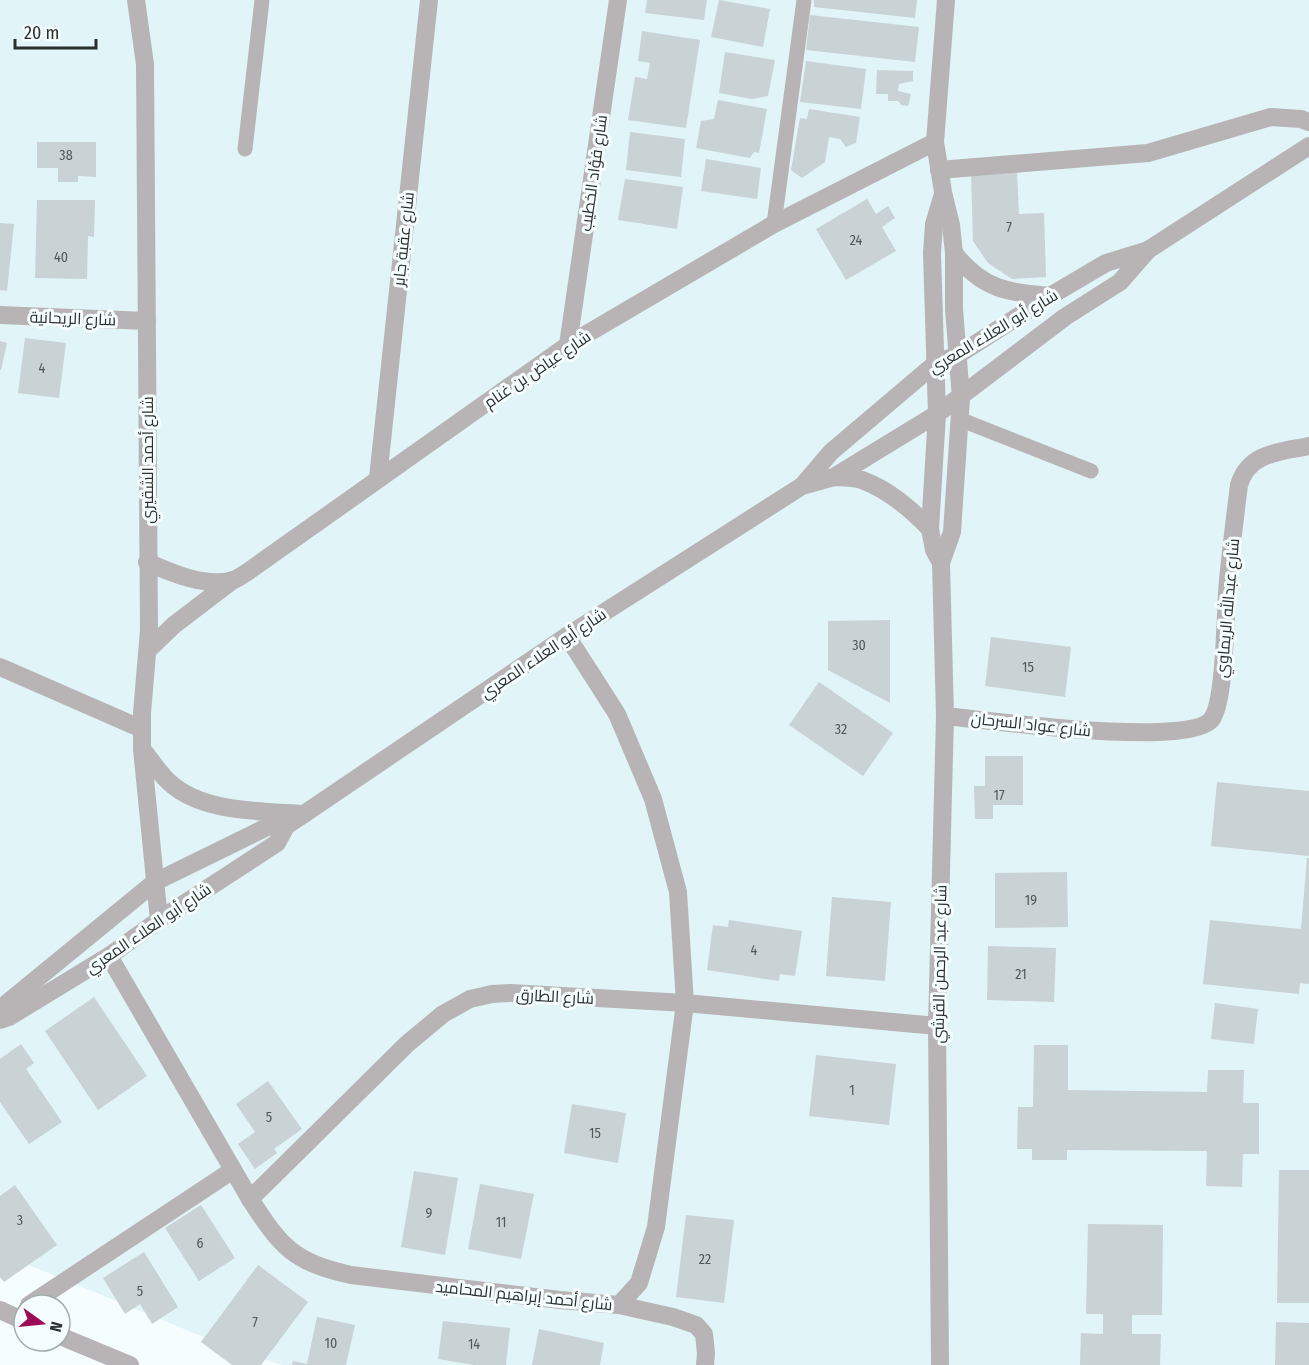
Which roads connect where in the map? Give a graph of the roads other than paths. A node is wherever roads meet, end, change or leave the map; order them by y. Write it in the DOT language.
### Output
graph roads {
  1 [pos="136,0"];
  2 [pos="262,0"];
  3 [pos="429,0"];
  4 [pos="618,0"];
  5 [pos="804,0"];
  6 [pos="946,0"];
  7 [pos="1309,122"];
  8 [pos="935,142"];
  9 [pos="1309,146"];
  10 [pos="245,149"];
  11 [pos="939,170"];
  12 [pos="943,192"];
  13 [pos="774,224"];
  14 [pos="1148,250"];
  15 [pos="954,253"];
  16 [pos="1050,296"];
  17 [pos="0,315"];
  18 [pos="147,321"];
  19 [pos="568,345"];
  20 [pos="958,355"];
  21 [pos="936,363"];
  22 [pos="961,398"];
  23 [pos="937,414"];
  24 [pos="959,420"];
  25 [pos="1309,446"];
  26 [pos="1091,471"];
  27 [pos="834,477"];
  28 [pos="378,478"];
  29 [pos="802,486"];
  30 [pos="930,529"];
  31 [pos="147,562"];
  32 [pos="941,563"];
  33 [pos="232,580"];
  34 [pos="567,636"];
  35 [pos="148,650"];
  36 [pos="0,668"];
  37 [pos="945,716"];
  38 [pos="142,729"];
  39 [pos="1118,732"];
  40 [pos="142,749"];
  41 [pos="304,814"];
  42 [pos="286,826"];
  43 [pos="155,882"];
  44 [pos="159,920"];
  45 [pos="110,956"];
  46 [pos="686,1004"];
  47 [pos="0,1010"];
  48 [pos="0,1020"];
  49 [pos="937,1026"];
  50 [pos="233,1170"];
  51 [pos="250,1199"];
  52 [pos="47,1293"];
  53 [pos="619,1305"];
  54 [pos="72,1341"];
  55 [pos="130,1365"];
  56 [pos="705,1365"];
  57 [pos="940,1365"];
  1 -- 18 [label="street, شارع أحمد الشقيري"];
  2 -- 10 [label="lane"];
  3 -- 28 [label="street, شارع عقبة جابر"];
  4 -- 19 [label="street, شارع فؤاد الخطيب"];
  5 -- 13 [label="lane"];
  6 -- 8 [label="street, شارع عبد الرحمن القرشي"];
  7 -- 11 [label="street"];
  8 -- 11 [label="street, شارع عبد الرحمن القرشي"];
  8 -- 13 [label="street, شارع عياض بن غنام"];
  9 -- 14 [label="street, شارع أبو العلاء المعري"];
  11 -- 12 [label="street, شارع عبد الرحمن القرشي"];
  12 -- 15 [label="street, شارع عبد الرحمن القرشي"];
  12 -- 21 [label="street, شارع عبد الرحمن القرشي"];
  13 -- 19 [label="street, شارع عياض بن غنام"];
  14 -- 16 [label="street, شارع أبو العلاء المعري"];
  14 -- 22 [label="street, شارع أبو العلاء المعري"];
  15 -- 16 [label="street"];
  15 -- 20 [label="street, شارع عبد الرحمن القرشي"];
  16 -- 20 [label="street, شارع أبو العلاء المعري"];
  17 -- 18 [label="street, شارع الريحانية"];
  18 -- 31 [label="street, شارع أحمد الشقيري"];
  19 -- 28 [label="street, شارع عياض بن غنام"];
  20 -- 21 [label="street, شارع أبو العلاء المعري"];
  20 -- 22 [label="street, شارع عبد الرحمن القرشي"];
  21 -- 23 [label="street, شارع عبد الرحمن القرشي"];
  21 -- 29 [label="street, شارع أبو العلاء المعري"];
  22 -- 23 [label="street, شارع أبو العلاء المعري"];
  22 -- 24 [label="street, شارع عبد الرحمن القرشي"];
  23 -- 27 [label="street, شارع أبو العلاء المعري"];
  23 -- 30 [label="street, شارع عبد الرحمن القرشي"];
  24 -- 26 [label="lane"];
  24 -- 32 [label="street, شارع عبد الرحمن القرشي"];
  25 -- 39 [label="street, شارع عبدالله الريماوي"];
  27 -- 29 [label="street, شارع أبو العلاء المعري"];
  27 -- 30 [label="street"];
  28 -- 33 [label="street, شارع عياض بن غنام"];
  29 -- 34 [label="street, شارع أبو العلاء المعري"];
  30 -- 32 [label="street, شارع عبد الرحمن القرشي"];
  31 -- 33 [label="street"];
  31 -- 35 [label="street, شارع أحمد الشقيري"];
  32 -- 37 [label="street, شارع عبد الرحمن القرشي"];
  33 -- 35 [label="street, شارع عياض بن غنام"];
  34 -- 41 [label="street, شارع أبو العلاء المعري"];
  34 -- 46 [label="street, شارع أحمد إبراهيم المحاميد"];
  35 -- 38 [label="street, شارع أحمد الشقيري"];
  36 -- 38 [label="street"];
  37 -- 39 [label="street, شارع عواد السرحان"];
  37 -- 49 [label="street, شارع عبد الرحمن القرشي"];
  38 -- 40 [label="street, شارع أحمد الشقيري"];
  40 -- 41 [label="street"];
  40 -- 43 [label="street, شارع أحمد الشقيري"];
  41 -- 42 [label="street, شارع أبو العلاء المعري"];
  42 -- 43 [label="street, شارع أبو العلاء المعري"];
  42 -- 44 [label="street, شارع أبو العلاء المعري"];
  43 -- 44 [label="street, شارع أحمد الشقيري"];
  43 -- 47 [label="street, شارع أبو العلاء المعري"];
  44 -- 45 [label="street, شارع أبو العلاء المعري"];
  45 -- 48 [label="street, شارع أبو العلاء المعري"];
  45 -- 50 [label="street, شارع أحمد إبراهيم المحاميد"];
  46 -- 49 [label="street, شارع الطارق"];
  46 -- 51 [label="street, شارع الطارق"];
  46 -- 53 [label="street, شارع أحمد إبراهيم المحاميد"];
  49 -- 57 [label="street, شارع عبد الرحمن القرشي"];
  50 -- 51 [label="street, شارع أحمد إبراهيم المحاميد"];
  50 -- 52 [label="street"];
  51 -- 53 [label="street, شارع أحمد إبراهيم المحاميد"];
  53 -- 56 [label="street"];
  54 -- 55 [label="street"];
}
